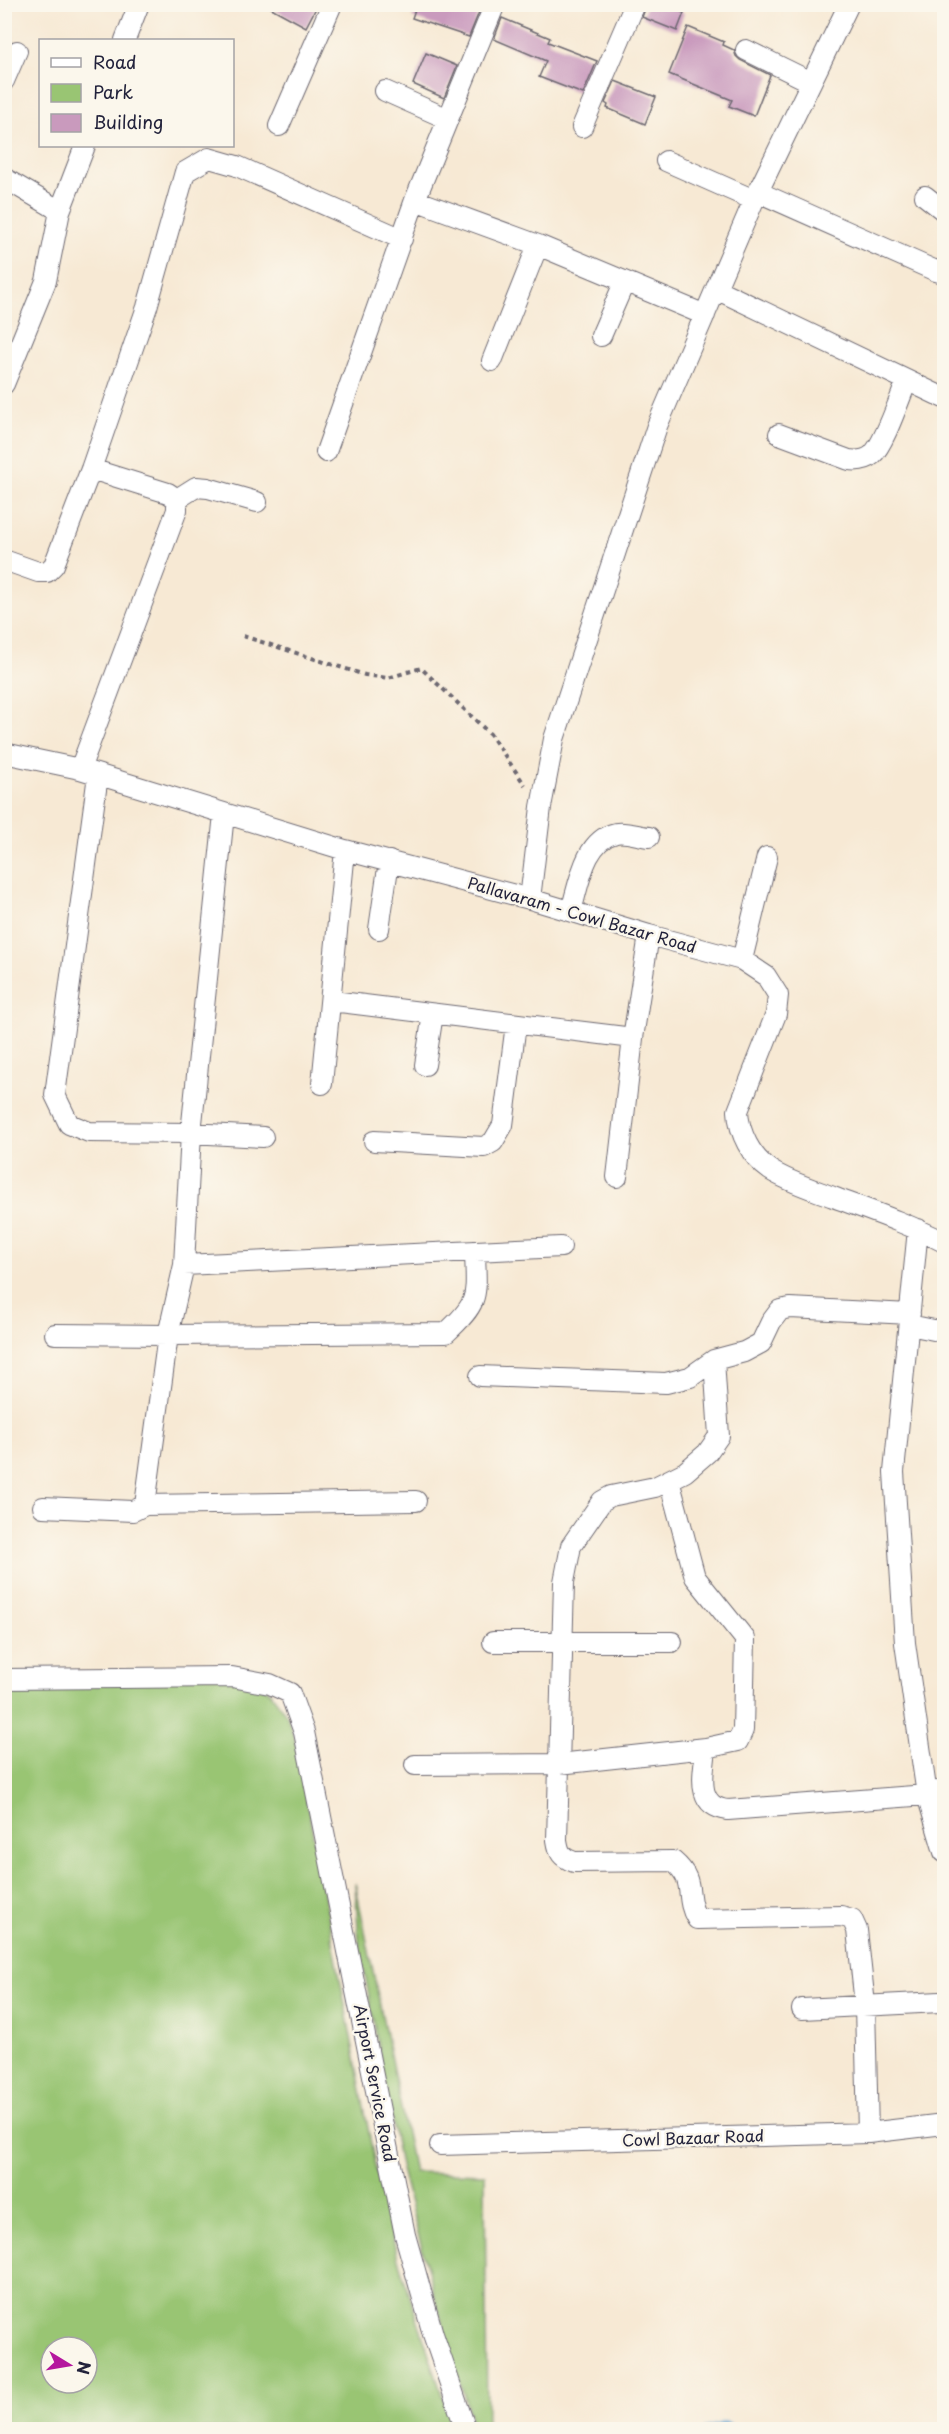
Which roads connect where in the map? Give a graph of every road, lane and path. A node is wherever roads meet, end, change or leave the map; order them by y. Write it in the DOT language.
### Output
graph roads {
  1 [pos="139,4"];
  2 [pos="332,4"];
  3 [pos="635,4"];
  4 [pos="849,4"];
  5 [pos="488,7"];
  6 [pos="125,39"];
  7 [pos="746,50"];
  8 [pos="17,51"];
  9 [pos="4,81"];
  10 [pos="811,82"];
  11 [pos="385,91"];
  12 [pos="448,119"];
  13 [pos="279,126"];
  14 [pos="582,127"];
  15 [pos="85,147"];
  16 [pos="666,162"];
  17 [pos="4,178"];
  18 [pos="756,196"];
  19 [pos="925,196"];
  20 [pos="415,200"];
  21 [pos="945,211"];
  22 [pos="60,212"];
  23 [pos="402,239"];
  24 [pos="538,245"];
  25 [pos="945,267"];
  26 [pos="624,283"];
  27 [pos="716,289"];
  28 [pos="705,315"];
  29 [pos="601,336"];
  30 [pos="492,361"];
  31 [pos="907,381"];
  32 [pos="4,384"];
  33 [pos="944,399"];
  34 [pos="779,434"];
  35 [pos="326,453"];
  36 [pos="91,469"];
  37 [pos="177,499"];
  38 [pos="257,502"];
  39 [pos="4,560"];
  40 [pos="243,636"];
  41 [pos="4,753"];
  42 [pos="89,772"];
  43 [pos="540,807"];
  44 [pos="224,814"];
  45 [pos="649,837"];
  46 [pos="345,849"];
  47 [pos="767,857"];
  48 [pos="389,861"];
  49 [pos="530,899"];
  50 [pos="571,911"];
  51 [pos="379,929"];
  52 [pos="649,935"];
  53 [pos="742,960"];
  54 [pos="332,1001"];
  55 [pos="433,1014"];
  56 [pos="516,1024"];
  57 [pos="633,1038"];
  58 [pos="425,1065"];
  59 [pos="322,1083"];
  60 [pos="190,1133"];
  61 [pos="263,1137"];
  62 [pos="374,1141"];
  63 [pos="617,1177"];
  64 [pos="918,1229"];
  65 [pos="945,1242"];
  66 [pos="561,1247"];
  67 [pos="476,1251"];
  68 [pos="184,1265"];
  69 [pos="909,1319"];
  70 [pos="945,1332"];
  71 [pos="56,1334"];
  72 [pos="168,1335"];
  73 [pos="714,1360"];
  74 [pos="480,1376"];
  75 [pos="669,1480"];
  76 [pos="417,1500"];
  77 [pos="145,1505"];
  78 [pos="43,1507"];
  79 [pos="493,1642"];
  80 [pos="562,1642"];
  81 [pos="672,1642"];
  82 [pos="4,1679"];
  83 [pos="706,1748"];
  84 [pos="559,1764"];
  85 [pos="415,1765"];
  86 [pos="936,1792"];
  87 [pos="945,1852"];
  88 [pos="940,2002"];
  89 [pos="865,2005"];
  90 [pos="802,2009"];
  91 [pos="945,2124"];
  92 [pos="868,2133"];
  93 [pos="440,2145"];
  94 [pos="466,2430"];
  1 -- 6 [label="street"];
  2 -- 13 [label="street"];
  3 -- 14 [label="street"];
  4 -- 10 [label="street"];
  5 -- 12 [label="street"];
  7 -- 10 [label="street"];
  8 -- 9 [label="street"];
  10 -- 18 [label="street"];
  11 -- 12 [label="street"];
  12 -- 20 [label="street"];
  15 -- 22 [label="street"];
  16 -- 18 [label="street"];
  17 -- 22 [label="street"];
  18 -- 25 [label="street"];
  18 -- 27 [label="street"];
  19 -- 21 [label="street"];
  20 -- 23 [label="street"];
  20 -- 24 [label="street"];
  22 -- 32 [label="street"];
  23 -- 35 [label="street"];
  23 -- 36 [label="street"];
  24 -- 26 [label="street"];
  24 -- 30 [label="street"];
  26 -- 28 [label="street"];
  26 -- 29 [label="street"];
  27 -- 28 [label="street"];
  27 -- 31 [label="street"];
  28 -- 43 [label="street"];
  31 -- 33 [label="street"];
  31 -- 34 [label="street"];
  36 -- 37 [label="street"];
  36 -- 39 [label="street"];
  37 -- 38 [label="street"];
  37 -- 42 [label="street"];
  40 -- 43 [label="path"];
  41 -- 42 [label="street, Pallavaram - Cowl Bazar Road"];
  42 -- 44 [label="street, Pallavaram - Cowl Bazar Road"];
  42 -- 60 [label="street"];
  43 -- 49 [label="street"];
  44 -- 46 [label="street, Pallavaram - Cowl Bazar Road"];
  44 -- 60 [label="street"];
  45 -- 50 [label="street"];
  46 -- 48 [label="street, Pallavaram - Cowl Bazar Road"];
  46 -- 54 [label="street"];
  47 -- 53 [label="street"];
  48 -- 49 [label="street, Pallavaram - Cowl Bazar Road"];
  48 -- 51 [label="street"];
  49 -- 50 [label="street, Pallavaram - Cowl Bazar Road"];
  50 -- 52 [label="street, Pallavaram - Cowl Bazar Road"];
  52 -- 53 [label="street, Pallavaram - Cowl Bazar Road"];
  52 -- 57 [label="street"];
  53 -- 64 [label="street, Pallavaram - Cowl Bazar Road"];
  54 -- 55 [label="street"];
  54 -- 59 [label="street"];
  55 -- 56 [label="street"];
  55 -- 58 [label="street"];
  56 -- 57 [label="street"];
  56 -- 62 [label="street"];
  57 -- 63 [label="street"];
  60 -- 61 [label="street"];
  60 -- 68 [label="street"];
  64 -- 65 [label="street, Pallavaram - Cowl Bazar Road"];
  64 -- 69 [label="street"];
  66 -- 67 [label="street"];
  67 -- 68 [label="street"];
  67 -- 72 [label="street"];
  68 -- 72 [label="street"];
  69 -- 70 [label="street"];
  69 -- 73 [label="street"];
  69 -- 86 [label="street"];
  71 -- 72 [label="street"];
  72 -- 77 [label="street"];
  73 -- 74 [label="street"];
  73 -- 75 [label="street"];
  75 -- 80 [label="street"];
  75 -- 83 [label="street"];
  76 -- 77 [label="street"];
  77 -- 78 [label="street"];
  79 -- 80 [label="street"];
  80 -- 81 [label="street"];
  80 -- 84 [label="street"];
  82 -- 94 [label="street, Airport Service Road"];
  83 -- 84 [label="street"];
  83 -- 86 [label="street"];
  84 -- 85 [label="street"];
  84 -- 89 [label="street"];
  86 -- 87 [label="street"];
  88 -- 89 [label="street"];
  89 -- 90 [label="street"];
  89 -- 92 [label="street"];
  91 -- 92 [label="street, Cowl Bazaar Road"];
  92 -- 93 [label="street, Cowl Bazaar Road"];
}
